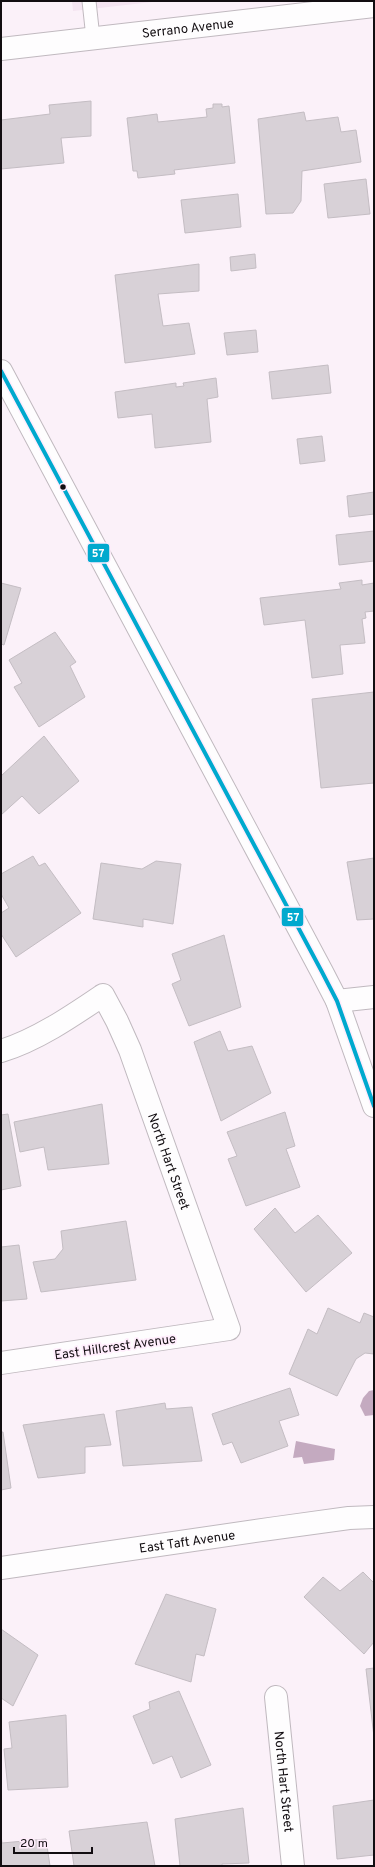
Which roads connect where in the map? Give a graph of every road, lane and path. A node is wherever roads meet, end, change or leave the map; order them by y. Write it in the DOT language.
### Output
graph roads {
  1 [pos="89,1"];
  2 [pos="374,6"];
  3 [pos="93,38"];
  4 [pos="1,49"];
  5 [pos="1,371"];
  6 [pos="374,997"];
  7 [pos="336,1001"];
  8 [pos="1,1051"];
  9 [pos="374,1106"];
  10 [pos="229,1329"];
  11 [pos="1,1362"];
  12 [pos="374,1517"];
  13 [pos="1,1568"];
  14 [pos="276,1697"];
  15 [pos="293,1866"];
  1 -- 3 [label="lane"];
  2 -- 3 [label="street, Serrano Avenue"];
  3 -- 4 [label="street, Serrano Avenue"];
  5 -- 7 [label="street"];
  6 -- 7 [label="street"];
  7 -- 9 [label="street"];
  8 -- 10 [label="street, North Hart Street"];
  10 -- 11 [label="street, East Hillcrest Avenue"];
  12 -- 13 [label="street, East Taft Avenue"];
  14 -- 15 [label="street, North Hart Street"];
}
